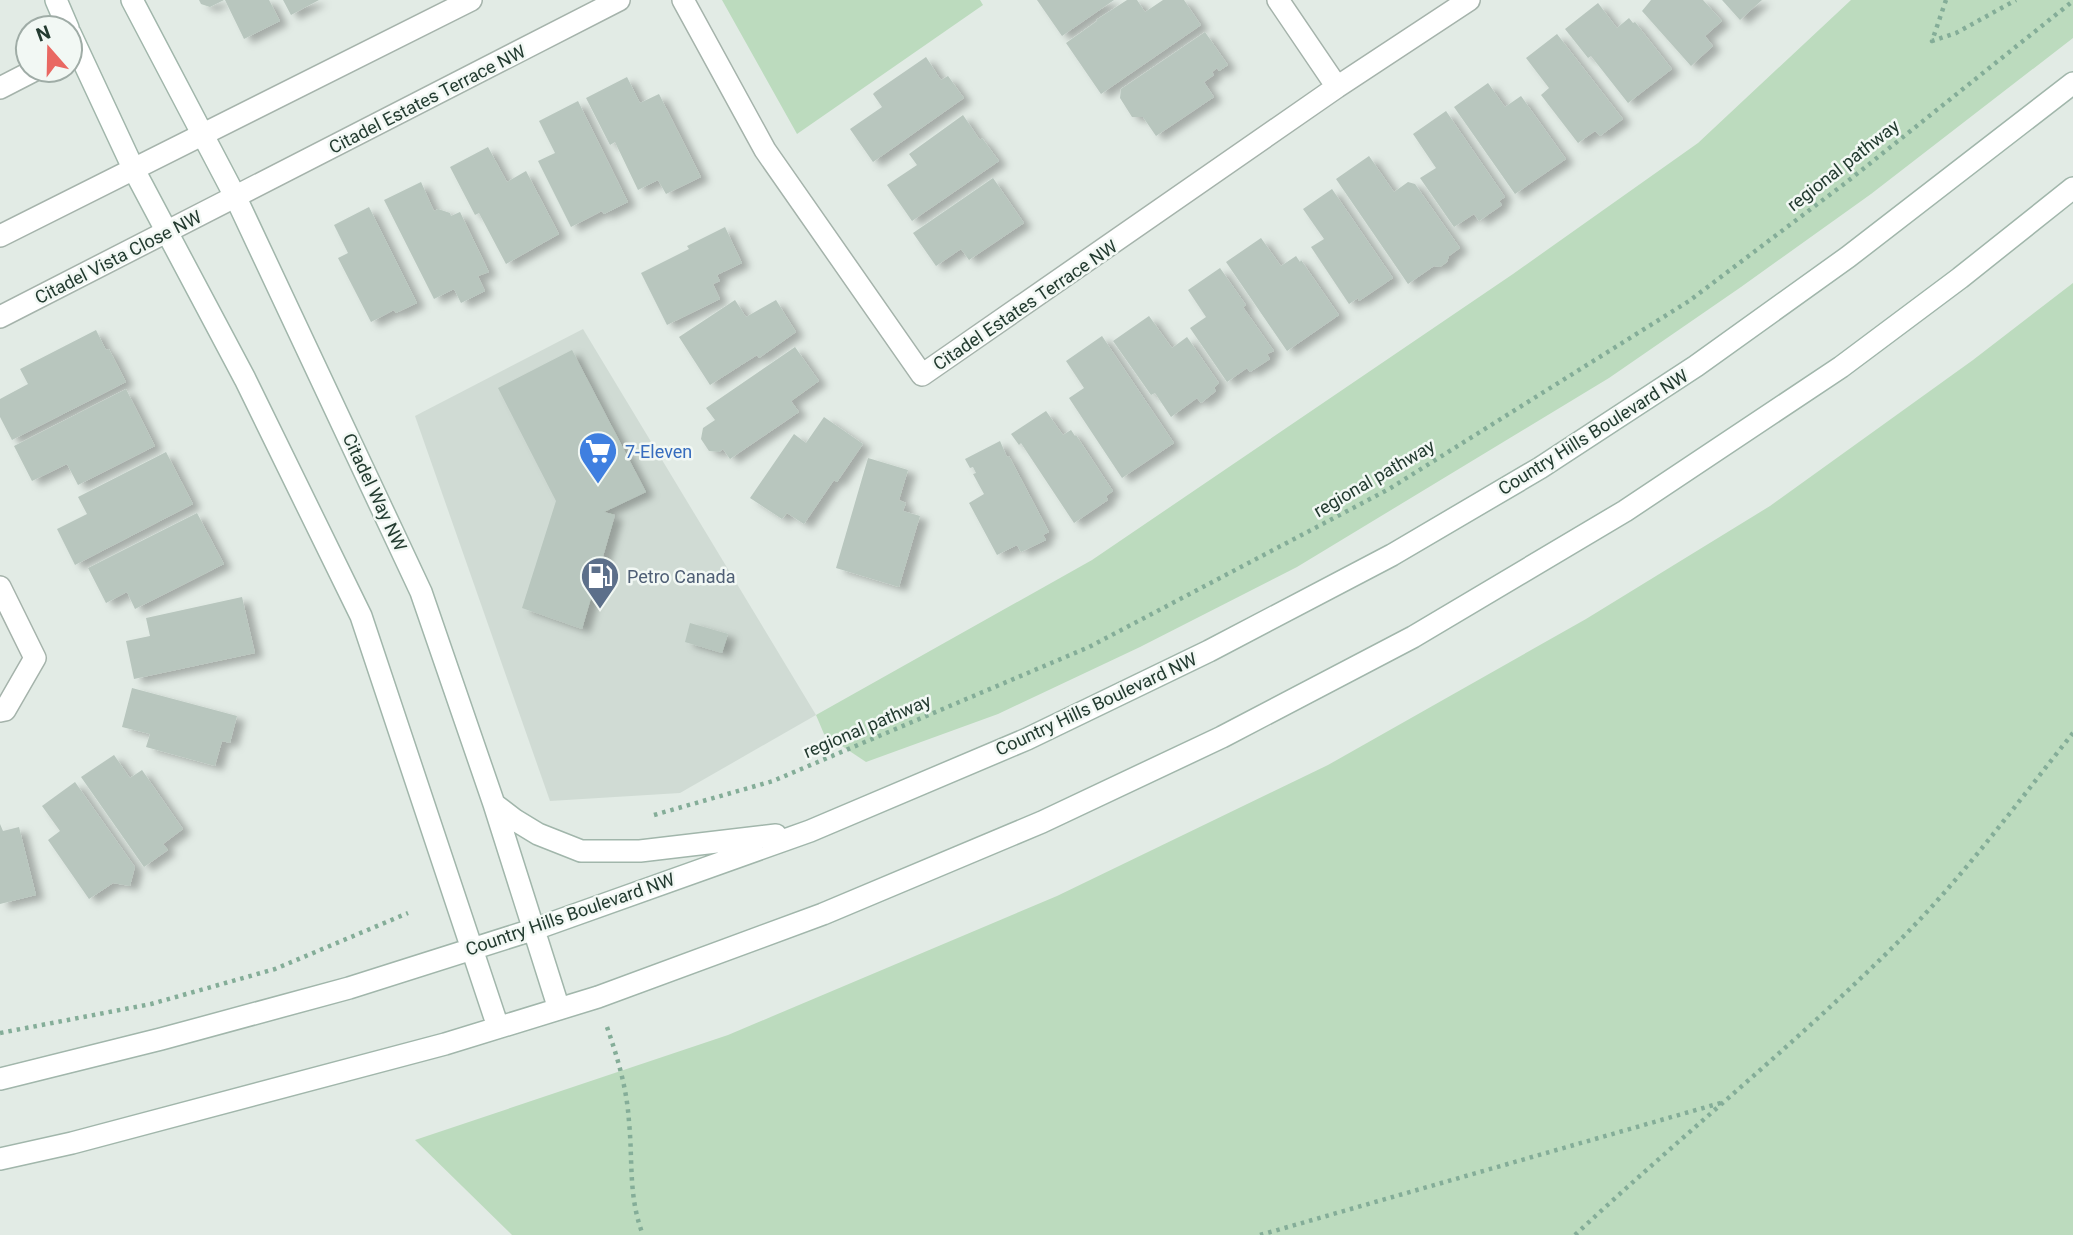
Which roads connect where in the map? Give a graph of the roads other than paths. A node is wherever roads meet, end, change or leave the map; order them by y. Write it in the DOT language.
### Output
graph roads {
  1 [pos="132,0"];
  2 [pos="471,0"];
  3 [pos="619,0"];
  4 [pos="683,0"];
  5 [pos="1278,0"];
  6 [pos="1469,0"];
  7 [pos="84,66"];
  8 [pos="2073,83"];
  9 [pos="1337,87"];
  10 [pos="203,133"];
  11 [pos="134,168"];
  12 [pos="2073,188"];
  13 [pos="236,198"];
  14 [pos="167,232"];
  15 [pos="0,236"];
  16 [pos="0,317"];
  17 [pos="0,587"];
  18 [pos="0,711"];
  19 [pos="494,804"];
  20 [pos="810,831"];
  21 [pos="535,929"];
  22 [pos="471,948"];
  23 [pos="559,1009"];
  24 [pos="498,1027"];
  25 [pos="0,1079"];
  26 [pos="0,1159"];
  1 -- 10 [label="main road, Citadel Way NW"];
  2 -- 10 [label="main road"];
  3 -- 13 [label="main road, Citadel Estates Terrace NW"];
  4 -- 9 [label="main road, Citadel Estates Terrace NW"];
  5 -- 9 [label="main road"];
  6 -- 9 [label="main road"];
  7 -- 11 [label="main road"];
  8 -- 20 [label="main road, Country Hills Boulevard NW"];
  10 -- 11 [label="main road"];
  10 -- 13 [label="main road, Citadel Way NW"];
  11 -- 14 [label="main road"];
  11 -- 15 [label="main road"];
  12 -- 23 [label="main road"];
  13 -- 14 [label="main road, Citadel Vista Close NW"];
  13 -- 19 [label="main road, Citadel Way NW"];
  14 -- 16 [label="main road, Citadel Vista Close NW"];
  14 -- 22 [label="main road"];
  17 -- 18 [label="main road"];
  19 -- 20 [label="main road"];
  19 -- 21 [label="main road, Citadel Way NW"];
  20 -- 21 [label="main road, Country Hills Boulevard NW"];
  21 -- 22 [label="main road, Country Hills Boulevard NW"];
  21 -- 23 [label="main road, Citadel Way NW"];
  22 -- 24 [label="main road"];
  22 -- 25 [label="main road, Country Hills Boulevard NW"];
  23 -- 24 [label="main road"];
  24 -- 26 [label="main road"];
}
